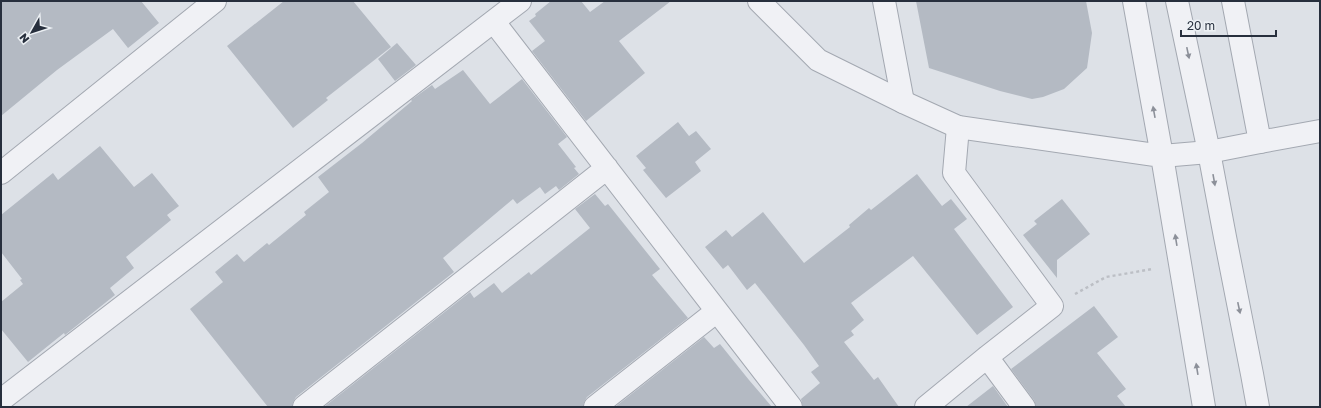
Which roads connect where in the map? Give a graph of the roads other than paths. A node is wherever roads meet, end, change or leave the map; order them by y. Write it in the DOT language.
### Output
graph roads {
  1 [pos="215,1"];
  2 [pos="520,1"];
  3 [pos="759,1"];
  4 [pos="884,1"];
  5 [pos="1134,1"];
  6 [pos="1177,1"];
  7 [pos="1234,1"];
  8 [pos="494,22"];
  9 [pos="903,102"];
  10 [pos="958,127"];
  11 [pos="1320,131"];
  12 [pos="1260,142"];
  13 [pos="1209,152"];
  14 [pos="1162,156"];
  15 [pos="607,168"];
  16 [pos="1,173"];
  17 [pos="717,311"];
  18 [pos="987,357"];
  19 [pos="1,400"];
  20 [pos="304,407"];
  21 [pos="595,407"];
  22 [pos="791,407"];
  23 [pos="926,407"];
  24 [pos="1024,407"];
  25 [pos="1204,407"];
  26 [pos="1258,407"];
  1 -- 16 [label="street"];
  2 -- 8 [label="street"];
  3 -- 9 [label="street"];
  4 -- 9 [label="street"];
  14 -- 5 [label="street, one-way"];
  6 -- 13 [label="street, one-way"];
  7 -- 12 [label="street"];
  8 -- 15 [label="street"];
  8 -- 19 [label="street"];
  9 -- 10 [label="street"];
  10 -- 14 [label="street"];
  10 -- 18 [label="street"];
  11 -- 12 [label="street"];
  12 -- 13 [label="street"];
  13 -- 14 [label="street"];
  13 -- 26 [label="street, one-way"];
  25 -- 14 [label="street, one-way"];
  15 -- 17 [label="street"];
  15 -- 20 [label="street"];
  17 -- 21 [label="street"];
  17 -- 22 [label="street"];
  18 -- 23 [label="street"];
  18 -- 24 [label="street"];
}
